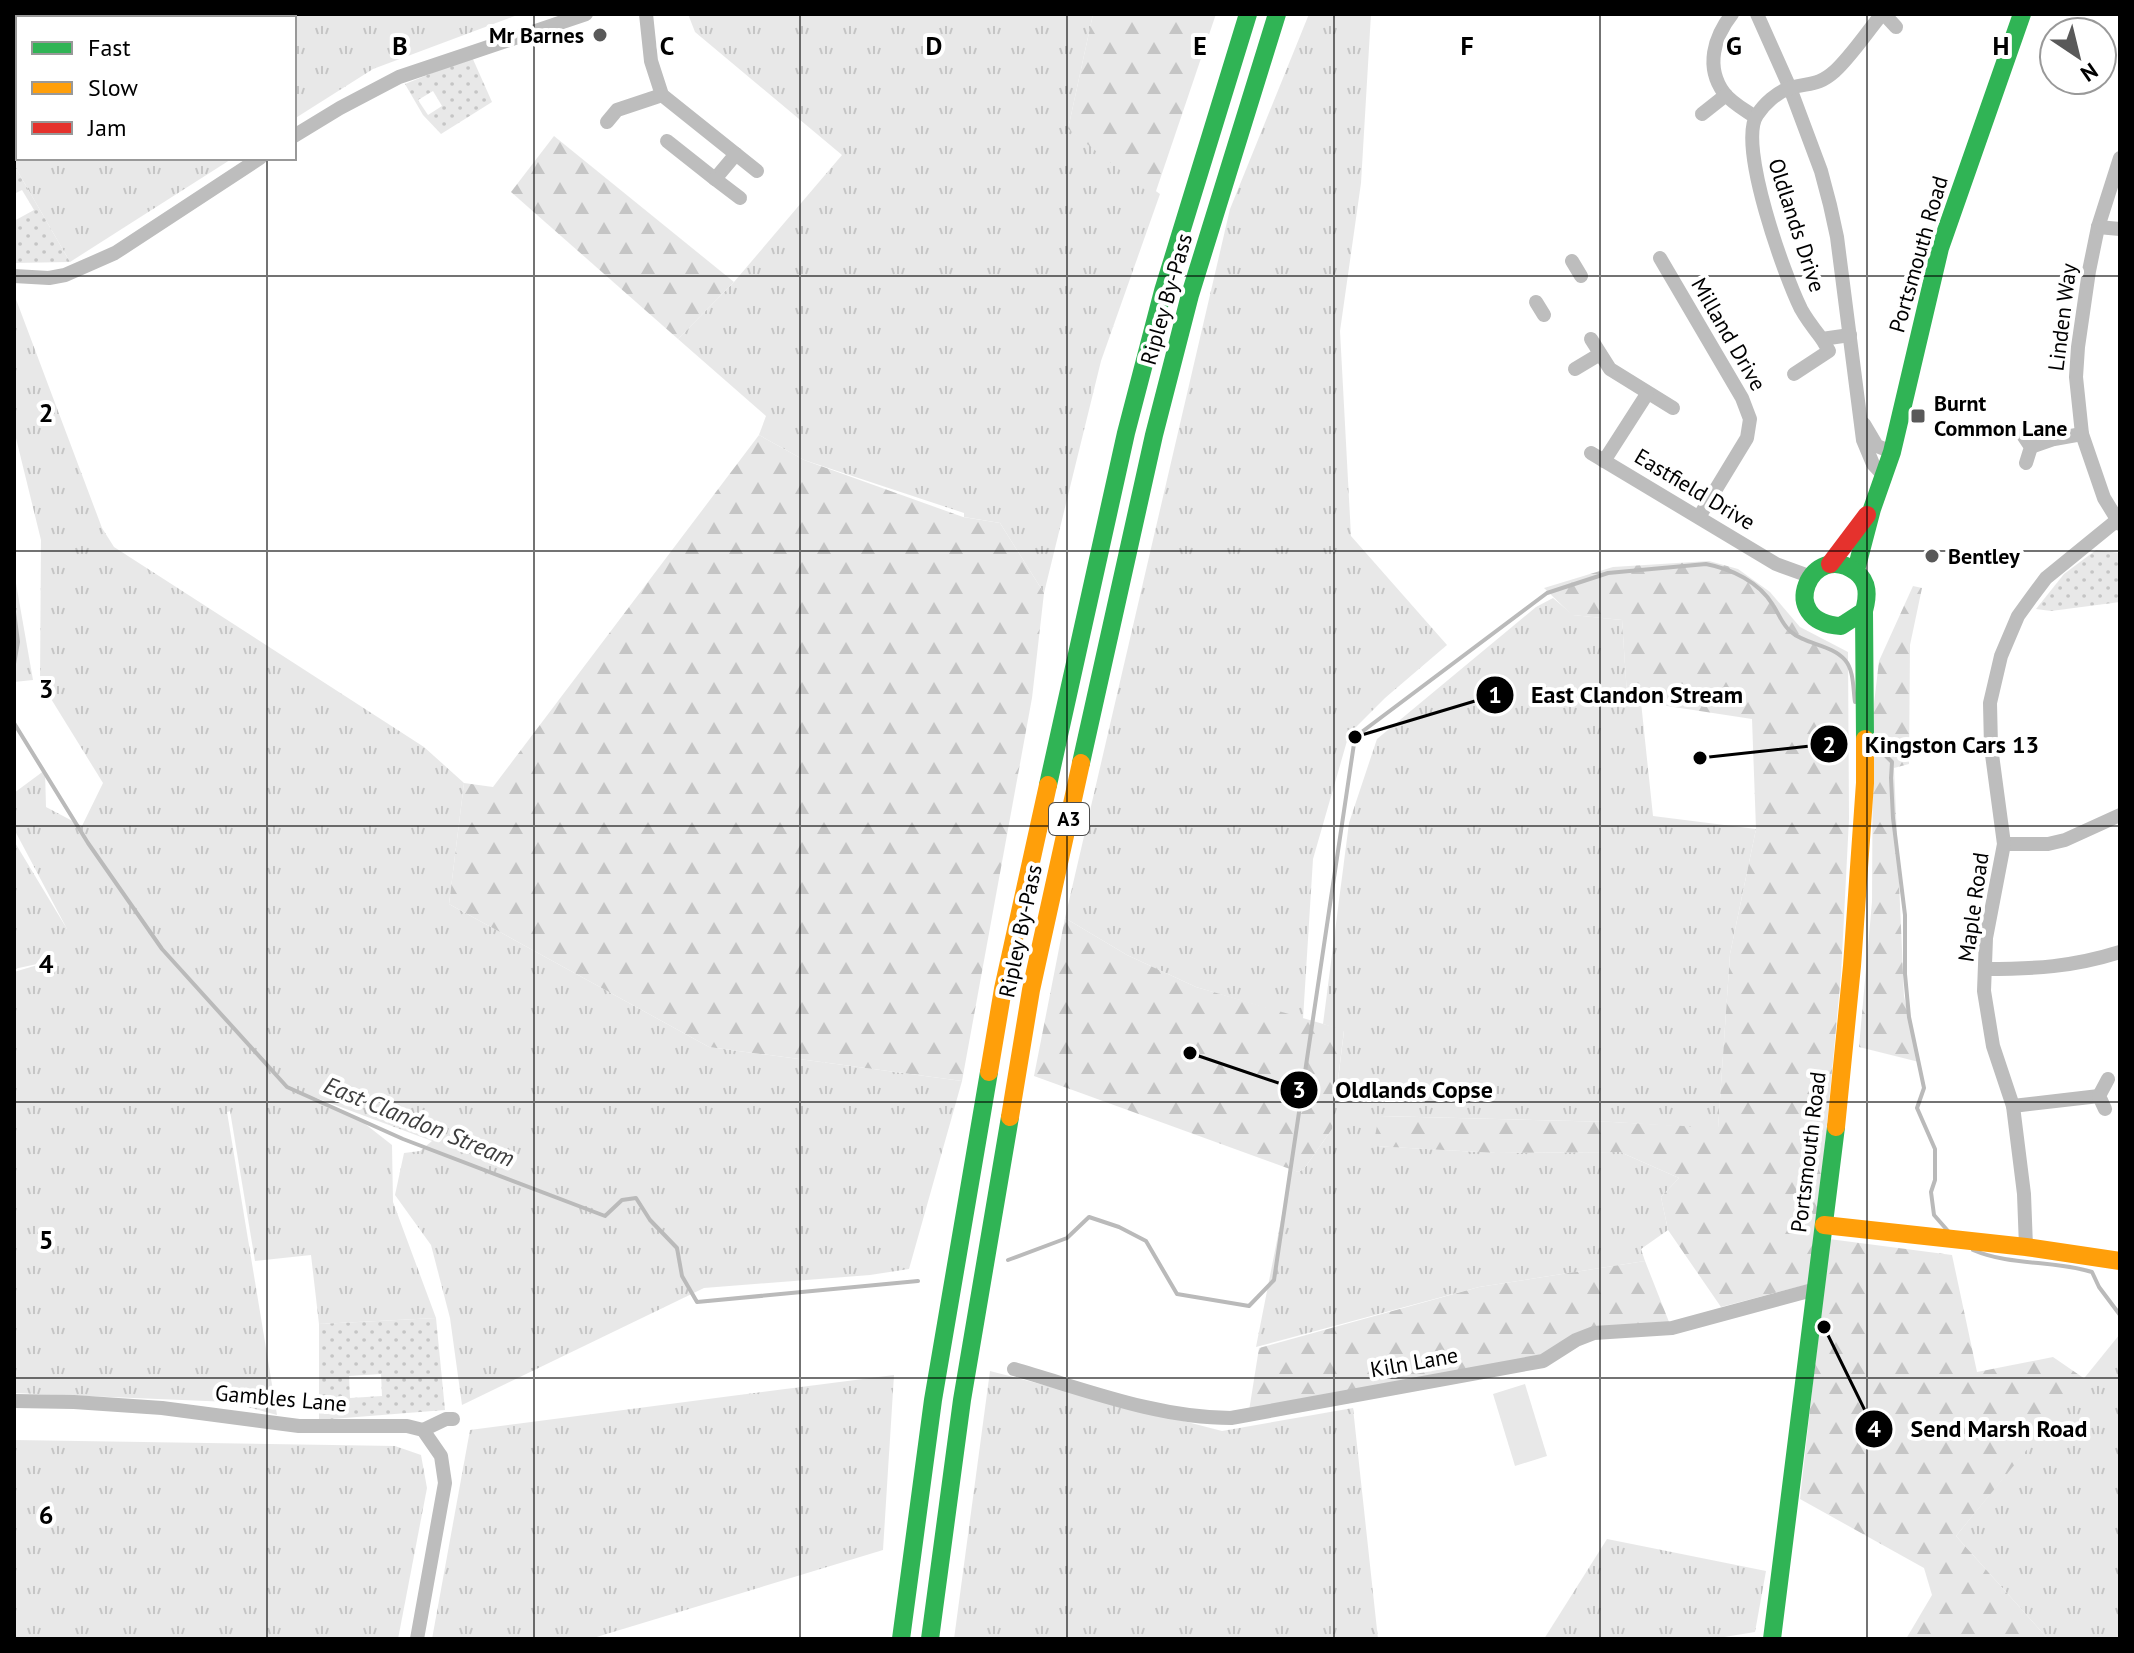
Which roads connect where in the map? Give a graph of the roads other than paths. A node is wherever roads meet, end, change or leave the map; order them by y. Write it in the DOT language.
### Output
graph roads {
  1 [pos="586,14"];
  2 [pos="646,14"];
  3 [pos="1248,14"];
  4 [pos="1277,14"];
  5 [pos="1732,14"];
  6 [pos="1757,14"];
  7 [pos="1883,14"];
  8 [pos="2022,14"];
  9 [pos="1896,27"];
  10 [pos="1790,88"];
  11 [pos="662,95"];
  12 [pos="1726,95"];
  13 [pos="1702,114"];
  14 [pos="1755,117"];
  15 [pos="607,122"];
  16 [pos="296,135"];
  17 [pos="667,141"];
  18 [pos="736,154"];
  19 [pos="2120,158"];
  20 [pos="257,160"];
  21 [pos="757,171"];
  22 [pos="715,179"];
  23 [pos="740,198"];
  24 [pos="2098,227"];
  25 [pos="2120,229"];
  26 [pos="1660,258"];
  27 [pos="1572,261"];
  28 [pos="14,276"];
  29 [pos="1581,276"];
  30 [pos="1536,302"];
  31 [pos="1544,315"];
  32 [pos="1850,335"];
  33 [pos="1591,339"];
  34 [pos="1822,339"];
  35 [pos="1600,354"];
  36 [pos="1575,369"];
  37 [pos="1794,374"];
  38 [pos="1647,394"];
  39 [pos="1673,408"];
  40 [pos="1861,416"];
  41 [pos="2082,434"];
  42 [pos="1892,452"];
  43 [pos="2026,463"];
  44 [pos="1885,477"];
  45 [pos="1872,509"];
  46 [pos="1699,517"];
  47 [pos="2118,522"];
  48 [pos="1830,564"];
  49 [pos="1856,570"];
  50 [pos="1806,584"];
  51 [pos="1864,611"];
  52 [pos="1833,626"];
  53 [pos="1866,669"];
  54 [pos="2120,815"];
  55 [pos="2004,844"];
  56 [pos="2120,952"];
  57 [pos="1985,969"];
  58 [pos="2108,1079"];
  59 [pos="2013,1106"];
  60 [pos="1824,1225"];
  61 [pos="2026,1247"];
  62 [pos="2120,1261"];
  63 [pos="1816,1289"];
  64 [pos="1014,1369"];
  65 [pos="14,1401"];
  66 [pos="453,1419"];
  67 [pos="423,1430"];
  68 [pos="417,1639"];
  69 [pos="901,1639"];
  70 [pos="930,1639"];
  71 [pos="1772,1639"];
  1 -- 16 [label="street"];
  2 -- 11 [label="street"];
  3 -- 69 [label="main road, Ripley By-Pass / A3"];
  4 -- 70 [label="main road, Ripley By-Pass / A3"];
  5 -- 12 [label="street"];
  6 -- 10 [label="street"];
  7 -- 9 [label="street"];
  7 -- 10 [label="street"];
  8 -- 42 [label="main road, Portsmouth Road"];
  10 -- 14 [label="street"];
  10 -- 32 [label="street"];
  11 -- 15 [label="street"];
  11 -- 18 [label="street"];
  12 -- 13 [label="street"];
  12 -- 14 [label="street"];
  14 -- 34 [label="street, Oldlands Drive"];
  17 -- 22 [label="street"];
  18 -- 21 [label="street"];
  18 -- 22 [label="street"];
  19 -- 24 [label="street, Linden Way"];
  20 -- 28 [label="street"];
  22 -- 23 [label="street"];
  24 -- 25 [label="street"];
  24 -- 41 [label="street, Linden Way"];
  26 -- 46 [label="street, Milland Drive"];
  27 -- 29 [label="street"];
  30 -- 31 [label="street"];
  32 -- 34 [label="street"];
  32 -- 40 [label="street"];
  33 -- 35 [label="street"];
  34 -- 37 [label="street"];
  35 -- 36 [label="street"];
  35 -- 38 [label="street"];
  38 -- 39 [label="street"];
  38 -- 46 [label="street, Eastfield Drive"];
  40 -- 42 [label="street"];
  40 -- 44 [label="street"];
  41 -- 43 [label="street"];
  41 -- 47 [label="street, Linden Way"];
  42 -- 44 [label="main road, Portsmouth Road"];
  44 -- 45 [label="main road, Portsmouth Road"];
  45 -- 48 [label="main road, Portsmouth Road"];
  45 -- 49 [label="main road, Portsmouth Road"];
  46 -- 50 [label="street, Eastfield Drive"];
  47 -- 55 [label="street, Maple Road"];
  48 -- 49 [label="main road"];
  48 -- 50 [label="main road, Portsmouth Road"];
  49 -- 51 [label="main road, Portsmouth Road"];
  50 -- 52 [label="main road"];
  51 -- 52 [label="main road"];
  51 -- 53 [label="main road, Portsmouth Road"];
  52 -- 53 [label="main road"];
  53 -- 60 [label="main road, Portsmouth Road"];
  54 -- 55 [label="street"];
  55 -- 57 [label="street, Maple Road"];
  56 -- 57 [label="street"];
  57 -- 59 [label="street, Maple Road"];
  58 -- 59 [label="street"];
  59 -- 61 [label="street, Maple Road"];
  60 -- 61 [label="main road"];
  60 -- 63 [label="main road, Portsmouth Road"];
  61 -- 62 [label="main road"];
  63 -- 64 [label="street, Kiln Lane"];
  63 -- 71 [label="main road, Portsmouth Road"];
  65 -- 67 [label="street, Gambles Lane"];
  66 -- 67 [label="street"];
  67 -- 68 [label="street"];
}
